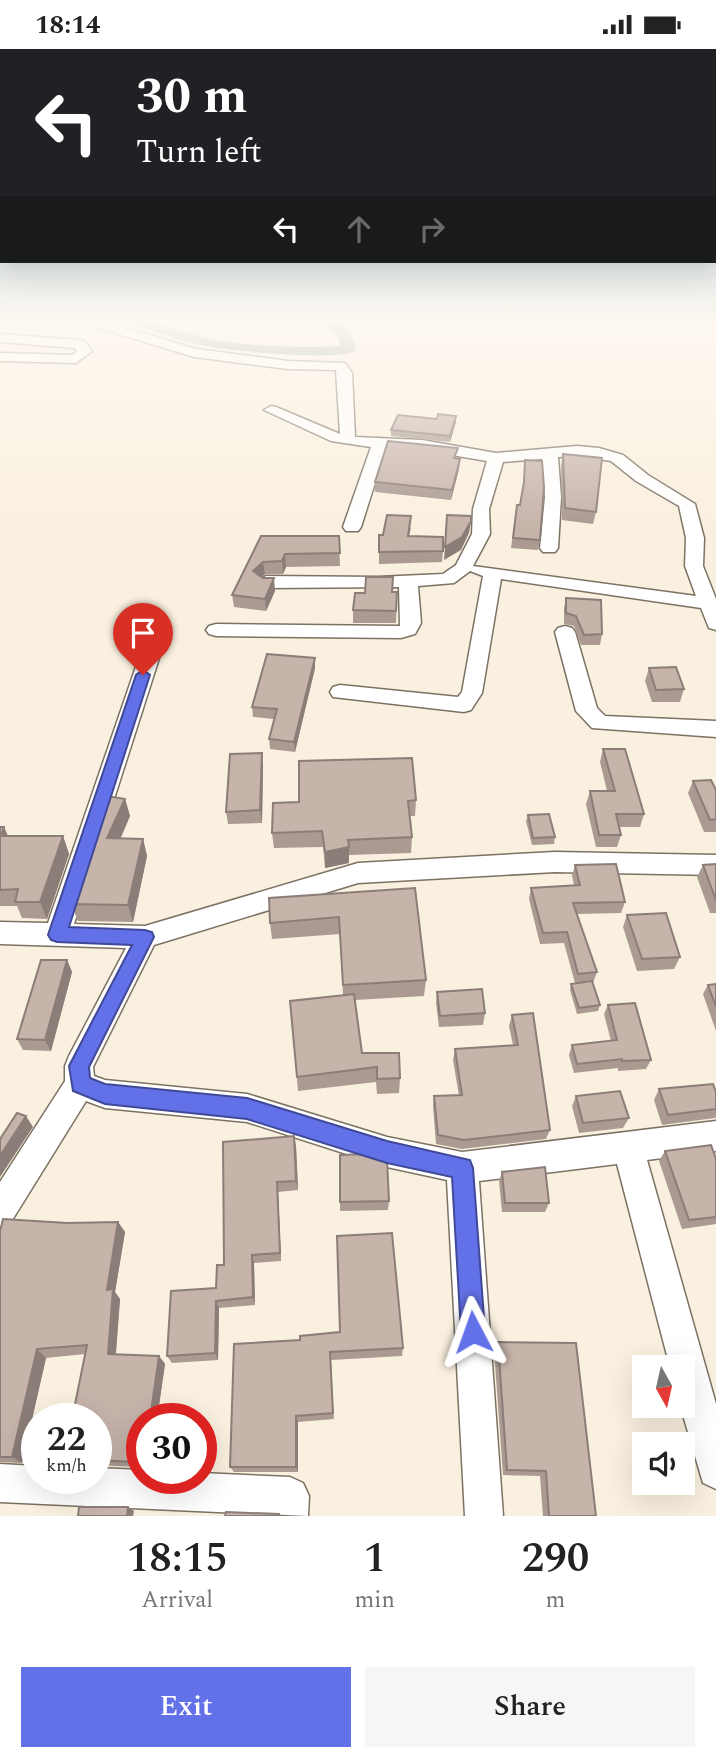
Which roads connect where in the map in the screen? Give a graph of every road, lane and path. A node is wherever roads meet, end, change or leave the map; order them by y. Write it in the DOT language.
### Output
graph roads {
  1 [pos="346,390"];
  2 [pos="271,410"];
  3 [pos="348,441"];
  4 [pos="381,442"];
  5 [pos="550,453"];
  6 [pos="496,458"];
  7 [pos="352,527"];
  8 [pos="549,548"];
  9 [pos="463,568"];
  10 [pos="493,572"];
  11 [pos="266,582"];
  12 [pos="408,583"];
  13 [pos="710,604"];
  14 [pos="716,624"];
  15 [pos="216,630"];
  16 [pos="565,632"];
  17 [pos="152,649"];
  18 [pos="341,692"];
  19 [pos="716,729"];
  20 [pos="716,865"];
  21 [pos="0,933"];
  22 [pos="57,935"];
  23 [pos="145,937"];
  24 [pos="80,1084"];
  25 [pos="716,1136"];
  26 [pos="628,1148"];
  27 [pos="462,1168"];
  28 [pos="0,1212"];
  29 [pos="716,1470"];
  30 [pos="0,1483"];
  31 [pos="289,1516"];
  32 [pos="484,1516"];
  1 -- 3 [label="street"];
  2 -- 3 [label="street"];
  3 -- 4 [label="street"];
  4 -- 6 [label="street"];
  4 -- 7 [label="street"];
  5 -- 6 [label="street"];
  5 -- 8 [label="street"];
  5 -- 13 [label="street"];
  6 -- 9 [label="street"];
  9 -- 10 [label="street"];
  9 -- 12 [label="street"];
  10 -- 13 [label="street"];
  10 -- 18 [label="street"];
  11 -- 12 [label="street"];
  12 -- 15 [label="street"];
  13 -- 14 [label="street"];
  16 -- 19 [label="street"];
  17 -- 22 [label="street"];
  20 -- 23 [label="street"];
  21 -- 22 [label="street"];
  22 -- 23 [label="street"];
  23 -- 24 [label="street"];
  24 -- 27 [label="street"];
  24 -- 28 [label="street"];
  25 -- 26 [label="street"];
  26 -- 27 [label="street"];
  26 -- 29 [label="street"];
  27 -- 32 [label="street"];
  30 -- 31 [label="street"];
}
